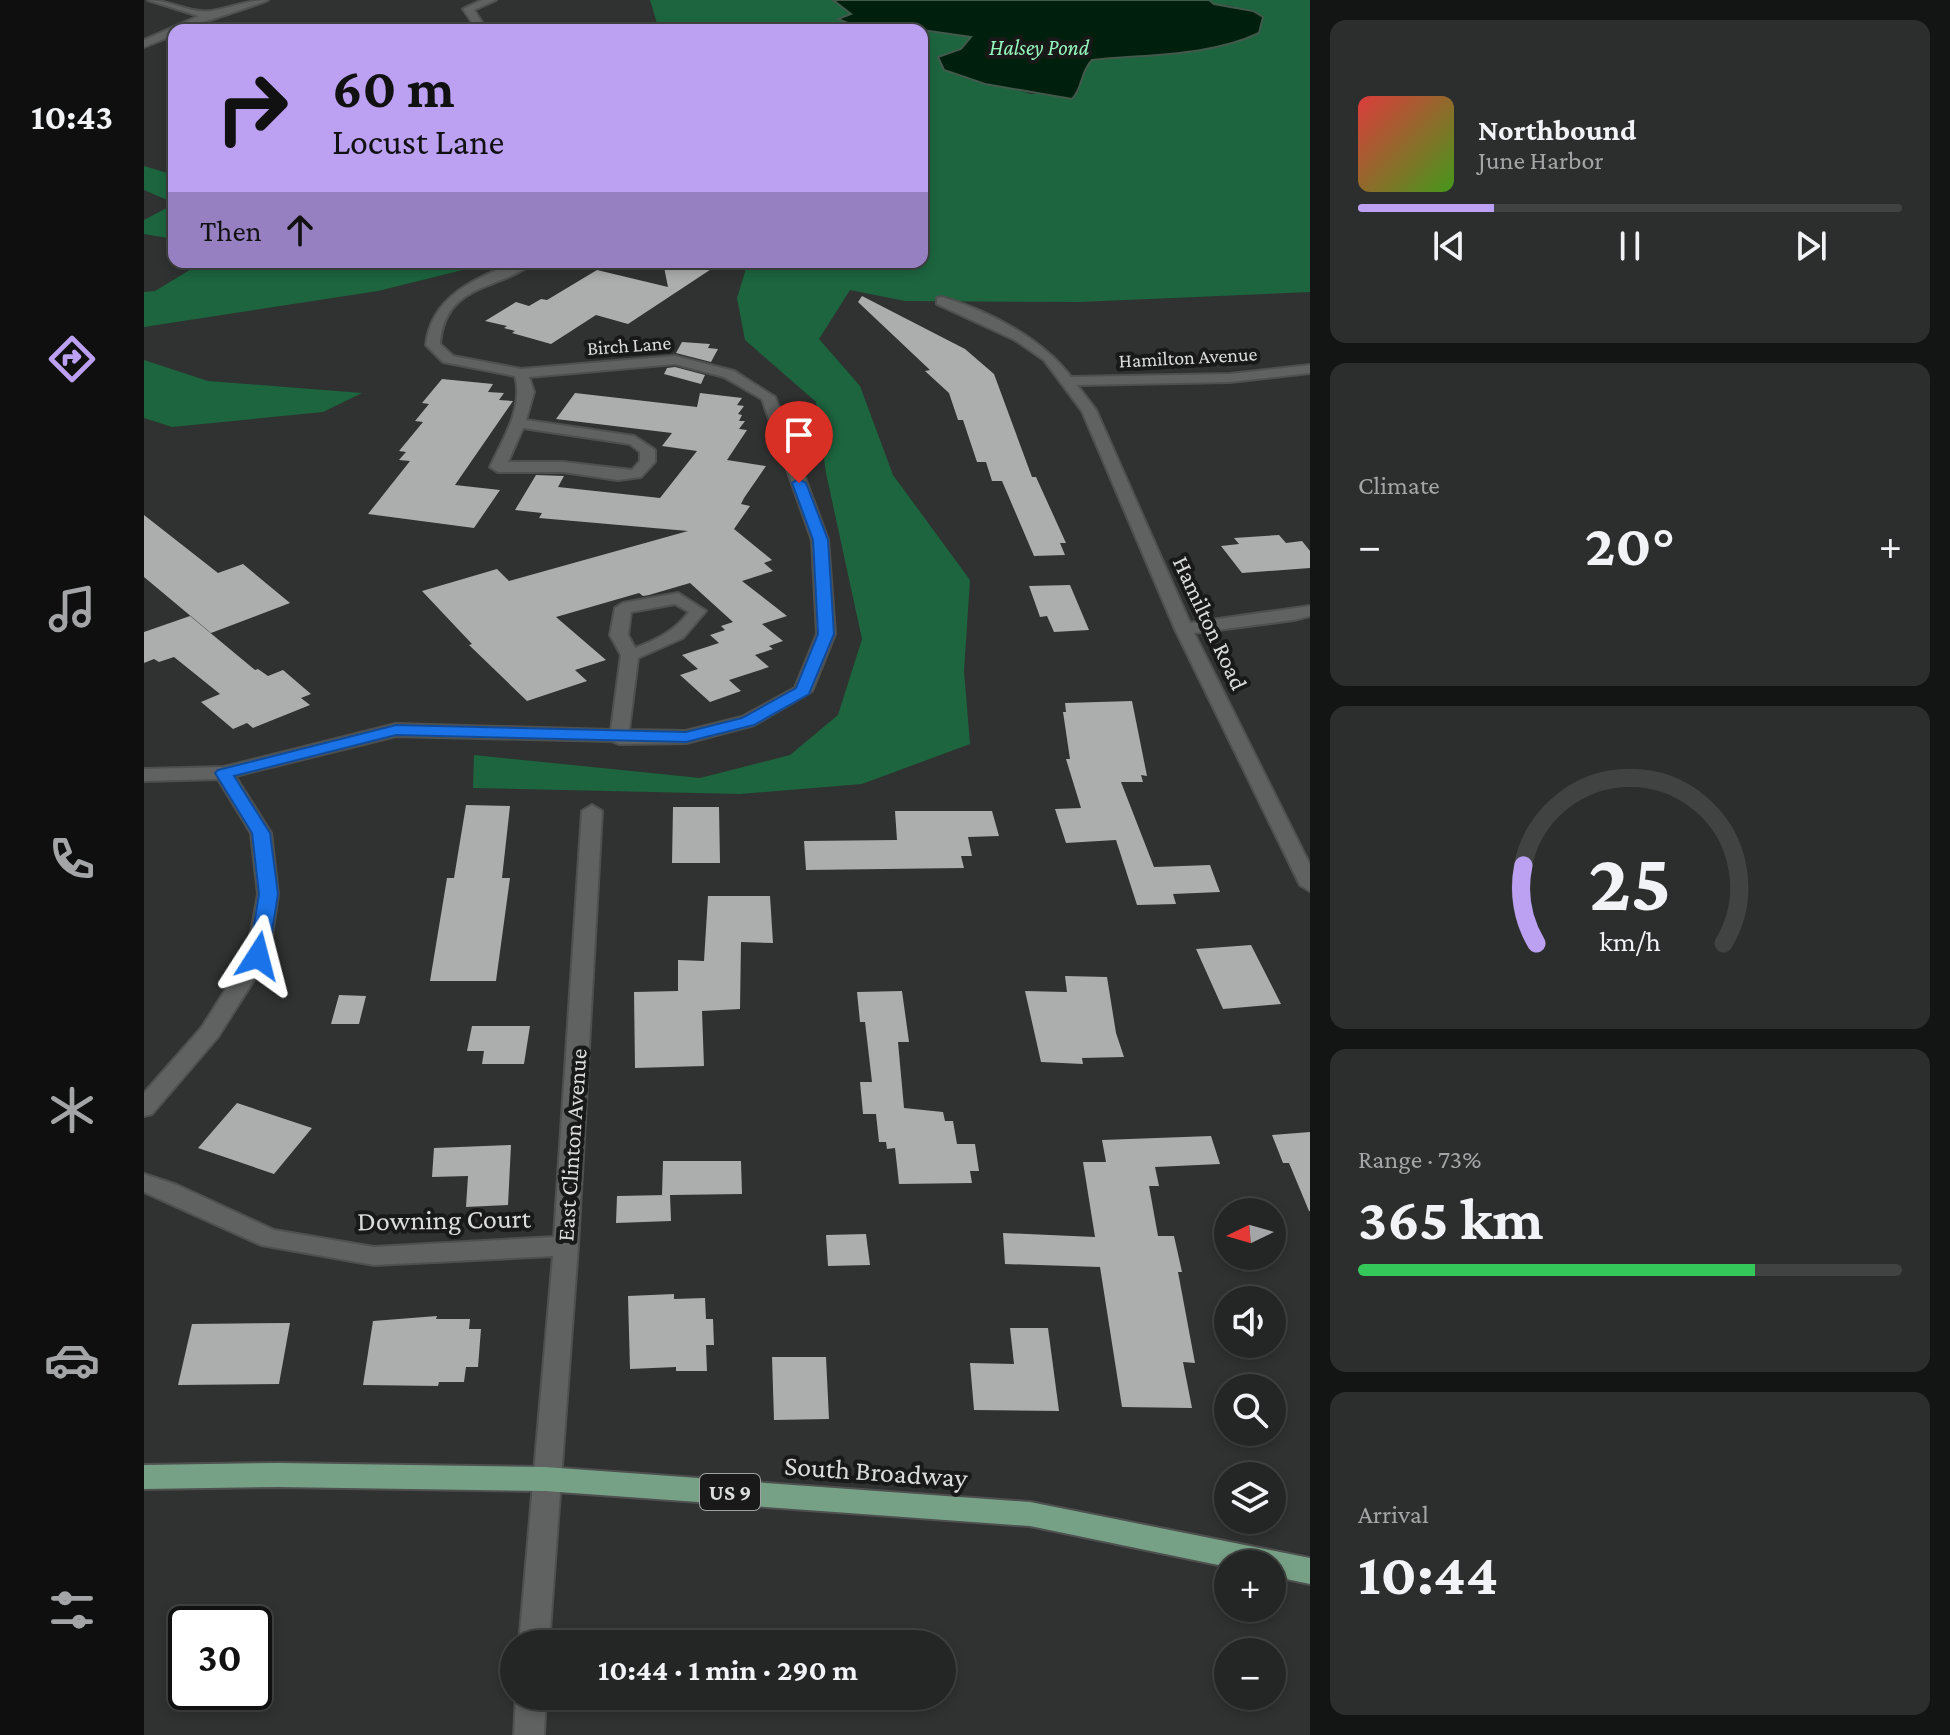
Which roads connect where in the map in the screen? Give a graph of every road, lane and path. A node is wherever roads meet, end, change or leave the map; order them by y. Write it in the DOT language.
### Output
graph roads {
  1 [pos="153,0"];
  2 [pos="263,0"];
  3 [pos="491,0"];
  4 [pos="208,15"];
  5 [pos="188,24"];
  6 [pos="478,24"];
  7 [pos="168,33"];
  8 [pos="144,44"];
  9 [pos="514,268"];
  10 [pos="942,301"];
  11 [pos="1310,369"];
  12 [pos="521,373"];
  13 [pos="1068,381"];
  14 [pos="518,423"];
  15 [pos="1310,611"];
  16 [pos="1184,629"];
  17 [pos="630,655"];
  18 [pos="619,738"];
  19 [pos="224,773"];
  20 [pos="144,775"];
  21 [pos="592,811"];
  22 [pos="1310,885"];
  23 [pos="144,1108"];
  24 [pos="144,1183"];
  25 [pos="566,1246"];
  26 [pos="144,1477"];
  27 [pos="545,1479"];
  28 [pos="1310,1571"];
  29 [pos="535,1630"];
  30 [pos="530,1710"];
  31 [pos="529,1735"];
  1 -- 4 [label="street"];
  2 -- 4 [label="street"];
  3 -- 6 [label="street"];
  4 -- 5 [label="street"];
  7 -- 8 [label="street"];
  9 -- 12 [label="street, Birch Lane"];
  10 -- 13 [label="street, Hamilton Road"];
  11 -- 13 [label="street, Hamilton Avenue"];
  12 -- 14 [label="street"];
  12 -- 18 [label="street, Birch Lane"];
  13 -- 16 [label="street, Hamilton Road"];
  14 -- 14 [label="street"];
  15 -- 16 [label="street"];
  16 -- 22 [label="street, Hamilton Road"];
  17 -- 18 [label="street"];
  18 -- 19 [label="street, Birch Lane"];
  19 -- 20 [label="street, Birch Lane"];
  19 -- 23 [label="street"];
  21 -- 25 [label="street, East Clinton Avenue"];
  24 -- 25 [label="street, Downing Court"];
  25 -- 27 [label="street, East Clinton Avenue"];
  26 -- 27 [label="main road, South Broadway / US 9"];
  27 -- 28 [label="main road, South Broadway / US 9"];
  27 -- 29 [label="street, East Clinton Avenue"];
  30 -- 31 [label="street"];
}
